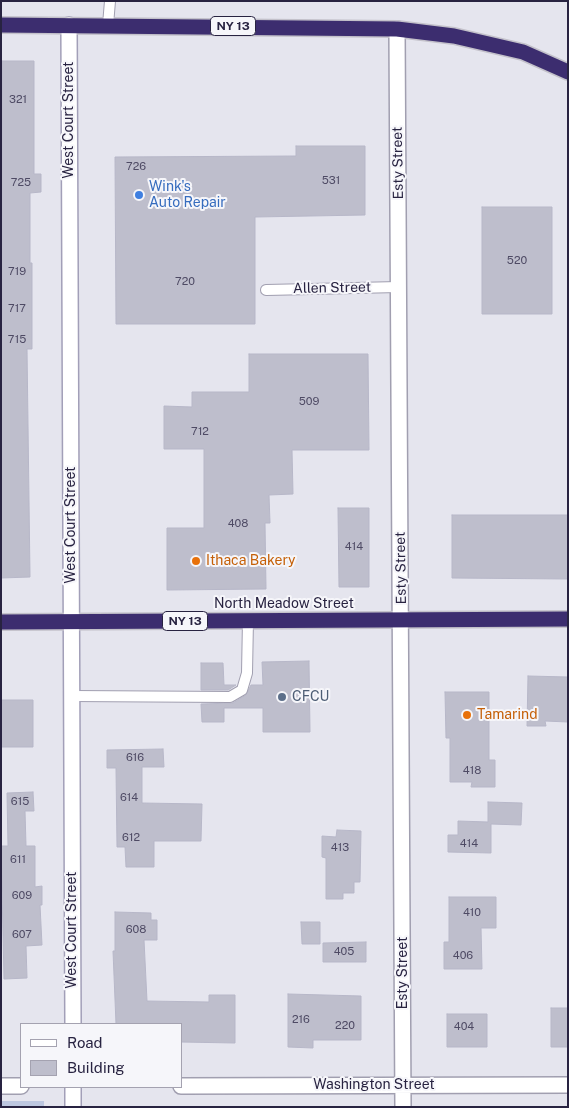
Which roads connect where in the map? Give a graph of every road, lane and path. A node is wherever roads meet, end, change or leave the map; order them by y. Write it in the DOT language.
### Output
graph roads {
  1 [pos="110,1"];
  2 [pos="1,25"];
  3 [pos="69,25"];
  4 [pos="108,25"];
  5 [pos="397,29"];
  6 [pos="568,72"];
  7 [pos="399,287"];
  8 [pos="266,290"];
  9 [pos="568,619"];
  10 [pos="248,620"];
  11 [pos="401,620"];
  12 [pos="1,622"];
  13 [pos="71,622"];
  14 [pos="72,696"];
  15 [pos="73,1023"];
  16 [pos="403,1085"];
  17 [pos="568,1085"];
  18 [pos="1,1086"];
  19 [pos="20,1086"];
  20 [pos="182,1086"];
  21 [pos="73,1088"];
  22 [pos="73,1107"];
  23 [pos="403,1107"];
  1 -- 4 [label="lane"];
  2 -- 3 [label="highway, NY 13"];
  3 -- 4 [label="highway, NY 13"];
  3 -- 13 [label="street, West Court Street"];
  4 -- 5 [label="highway, NY 13"];
  5 -- 6 [label="highway, NY 13"];
  5 -- 7 [label="street, Esty Street"];
  7 -- 8 [label="lane, Allen Street"];
  7 -- 11 [label="street, Esty Street"];
  9 -- 11 [label="highway, North Meadow Street / NY 13"];
  10 -- 11 [label="highway, North Meadow Street / NY 13"];
  10 -- 13 [label="highway, North Meadow Street / NY 13"];
  10 -- 14 [label="lane"];
  11 -- 16 [label="street, Esty Street"];
  12 -- 13 [label="highway, North Meadow Street / NY 13"];
  13 -- 14 [label="street, West Court Street"];
  14 -- 15 [label="street, West Court Street"];
  16 -- 17 [label="street, Washington Street"];
  16 -- 20 [label="street, Washington Street"];
  16 -- 23 [label="street, Esty Street"];
  18 -- 19 [label="street"];
  21 -- 22 [label="street"];
}
